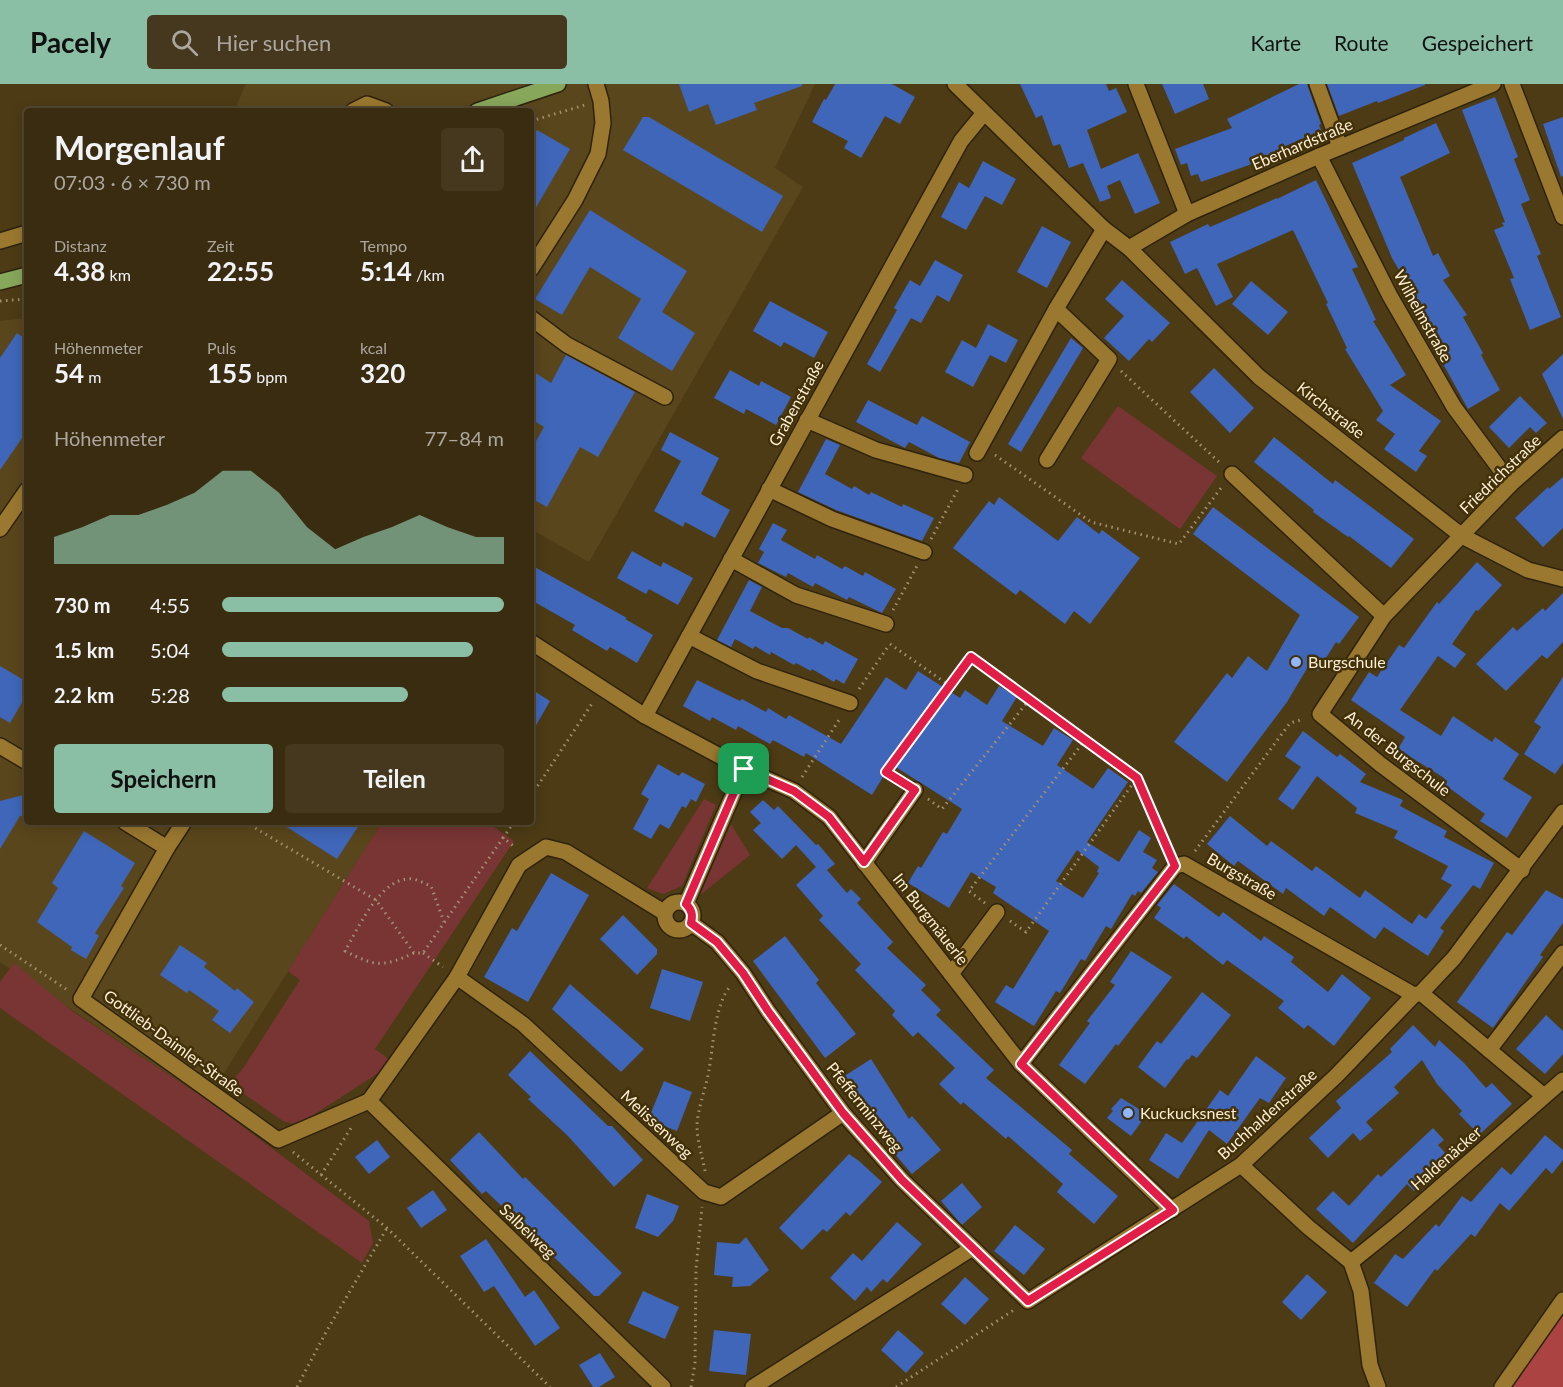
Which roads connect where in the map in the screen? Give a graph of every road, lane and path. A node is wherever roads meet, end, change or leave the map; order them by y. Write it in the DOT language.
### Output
graph roads {
  1 [pos="558,84"];
  2 [pos="596,84"];
  3 [pos="955,84"];
  4 [pos="1136,84"];
  5 [pos="1317,84"];
  6 [pos="1493,84"];
  7 [pos="1512,84"];
  8 [pos="601,101"];
  9 [pos="359,108"];
  10 [pos="378,108"];
  11 [pos="490,108"];
  12 [pos="984,113"];
  13 [pos="534,120"];
  14 [pos="1340,147"];
  15 [pos="1319,156"];
  16 [pos="1187,214"];
  17 [pos="1563,217"];
  18 [pos="1104,229"];
  19 [pos="24,234"];
  20 [pos="0,241"];
  21 [pos="1129,248"];
  22 [pos="534,264"];
  23 [pos="24,276"];
  24 [pos="0,282"];
  25 [pos="24,299"];
  26 [pos="0,301"];
  27 [pos="1056,309"];
  28 [pos="534,320"];
  29 [pos="1109,360"];
  30 [pos="665,397"];
  31 [pos="807,420"];
  32 [pos="1563,438"];
  33 [pos="979,449"];
  34 [pos="1047,460"];
  35 [pos="1232,474"];
  36 [pos="965,475"];
  37 [pos="1511,484"];
  38 [pos="769,489"];
  39 [pos="24,494"];
  40 [pos="0,529"];
  41 [pos="1462,536"];
  42 [pos="924,552"];
  43 [pos="731,559"];
  44 [pos="1563,579"];
  45 [pos="1384,616"];
  46 [pos="886,624"];
  47 [pos="688,636"];
  48 [pos="534,644"];
  49 [pos="890,644"];
  50 [pos="950,686"];
  51 [pos="603,688"];
  52 [pos="1029,700"];
  53 [pos="850,703"];
  54 [pos="1320,714"];
  55 [pos="645,716"];
  56 [pos="1085,740"];
  57 [pos="0,746"];
  58 [pos="24,760"];
  59 [pos="744,769"];
  60 [pos="1137,778"];
  61 [pos="915,790"];
  62 [pos="534,792"];
  63 [pos="942,809"];
  64 [pos="1563,812"];
  65 [pos="130,825"];
  66 [pos="182,825"];
  67 [pos="250,825"];
  68 [pos="512,825"];
  69 [pos="503,838"];
  70 [pos="167,848"];
  71 [pos="529,858"];
  72 [pos="864,862"];
  73 [pos="1180,865"];
  74 [pos="1522,870"];
  75 [pos="969,891"];
  76 [pos="376,900"];
  77 [pos="686,904"];
  78 [pos="997,912"];
  79 [pos="665,913"];
  80 [pos="444,922"];
  81 [pos="691,923"];
  82 [pos="1026,932"];
  83 [pos="0,945"];
  84 [pos="414,952"];
  85 [pos="1563,952"];
  86 [pos="423,953"];
  87 [pos="951,974"];
  88 [pos="457,977"];
  89 [pos="727,990"];
  90 [pos="1418,994"];
  91 [pos="81,999"];
  92 [pos="1489,1050"];
  93 [pos="1021,1064"];
  94 [pos="1563,1080"];
  95 [pos="1544,1096"];
  96 [pos="369,1101"];
  97 [pos="843,1113"];
  98 [pos="278,1140"];
  99 [pos="1241,1165"];
  100 [pos="321,1175"];
  101 [pos="704,1192"];
  102 [pos="1173,1210"];
  103 [pos="387,1228"];
  104 [pos="971,1249"];
  105 [pos="1351,1262"];
  106 [pos="1563,1300"];
  107 [pos="1028,1301"];
  108 [pos="297,1387"];
  109 [pos="550,1387"];
  110 [pos="663,1387"];
  111 [pos="691,1387"];
  112 [pos="753,1387"];
  113 [pos="896,1387"];
  114 [pos="1378,1387"];
  115 [pos="1502,1387"];
  1 -- 11 [label="main road"];
  2 -- 8 [label="street"];
  3 -- 12 [label="street, Kirchstraße"];
  4 -- 16 [label="street"];
  5 -- 14 [label="street"];
  6 -- 14 [label="street, Eberhardstraße"];
  7 -- 17 [label="street"];
  8 -- 13 [label="path"];
  8 -- 22 [label="street"];
  9 -- 10 [label="street"];
  12 -- 18 [label="street, Kirchstraße"];
  12 -- 31 [label="street, Grabenstraße"];
  14 -- 15 [label="street, Eberhardstraße"];
  15 -- 16 [label="street, Eberhardstraße"];
  15 -- 37 [label="street, Wilhelmstraße"];
  16 -- 21 [label="street, Eberhardstraße"];
  18 -- 21 [label="street, Kirchstraße"];
  18 -- 27 [label="street"];
  19 -- 20 [label="street"];
  21 -- 41 [label="street, Kirchstraße"];
  23 -- 24 [label="main road"];
  25 -- 26 [label="path"];
  27 -- 29 [label="street"];
  27 -- 33 [label="street"];
  28 -- 30 [label="street"];
  29 -- 34 [label="street"];
  29 -- 35 [label="path"];
  31 -- 36 [label="street"];
  31 -- 38 [label="street, Grabenstraße"];
  32 -- 37 [label="street, Friedrichstraße"];
  33 -- 35 [label="path"];
  35 -- 45 [label="street"];
  37 -- 41 [label="street, Friedrichstraße"];
  38 -- 42 [label="street"];
  38 -- 43 [label="street, Grabenstraße"];
  39 -- 40 [label="street"];
  41 -- 44 [label="street, Kirchstraße"];
  41 -- 45 [label="street, An der Burgschule"];
  43 -- 46 [label="street"];
  43 -- 47 [label="street, Grabenstraße"];
  45 -- 54 [label="street, An der Burgschule"];
  47 -- 53 [label="street"];
  47 -- 55 [label="street, Grabenstraße"];
  48 -- 51 [label="street, Im Burgmäuerle"];
  49 -- 50 [label="path"];
  50 -- 52 [label="path"];
  50 -- 61 [label="path"];
  51 -- 55 [label="street, Im Burgmäuerle"];
  51 -- 62 [label="path"];
  52 -- 56 [label="path"];
  52 -- 63 [label="path"];
  54 -- 73 [label="path"];
  54 -- 74 [label="street, An der Burgschule"];
  55 -- 59 [label="street, Im Burgmäuerle"];
  56 -- 60 [label="path"];
  56 -- 75 [label="path"];
  57 -- 58 [label="street"];
  59 -- 72 [label="street, Im Burgmäuerle"];
  59 -- 77 [label="street"];
  60 -- 73 [label="path"];
  60 -- 82 [label="path"];
  61 -- 72 [label="street"];
  64 -- 74 [label="street, Buchhaldenstraße"];
  65 -- 70 [label="street"];
  66 -- 70 [label="street, Gottlieb-Daimler-Straße"];
  67 -- 76 [label="path"];
  68 -- 69 [label="path"];
  69 -- 71 [label="path"];
  69 -- 80 [label="path"];
  70 -- 91 [label="street, Gottlieb-Daimler-Straße"];
  71 -- 79 [label="street"];
  71 -- 88 [label="street"];
  72 -- 87 [label="street, Im Burgmäuerle"];
  73 -- 90 [label="street, Burgstraße"];
  73 -- 93 [label="street"];
  74 -- 90 [label="street, Buchhaldenstraße"];
  76 -- 80 [label="path"];
  76 -- 84 [label="path"];
  76 -- 84 [label="path"];
  77 -- 79 [label="street"];
  77 -- 81 [label="street"];
  78 -- 87 [label="street"];
  79 -- 81 [label="street"];
  80 -- 86 [label="path"];
  81 -- 97 [label="street, Pfefferminzweg"];
  83 -- 91 [label="path"];
  84 -- 86 [label="path"];
  85 -- 92 [label="street"];
  86 -- 88 [label="path"];
  87 -- 93 [label="street, Im Burgmäuerle"];
  88 -- 96 [label="street"];
  88 -- 101 [label="street, Melissenweg"];
  89 -- 101 [label="path"];
  90 -- 92 [label="street, Burgstraße"];
  90 -- 99 [label="street, Buchhaldenstraße"];
  91 -- 98 [label="street, Gottlieb-Daimler-Straße"];
  92 -- 95 [label="street, Burgstraße"];
  93 -- 102 [label="street, Im Burgmäuerle"];
  94 -- 95 [label="street, Haldenäcker"];
  95 -- 105 [label="street, Haldenäcker"];
  96 -- 98 [label="street"];
  96 -- 100 [label="path"];
  96 -- 110 [label="street, Salbeiweg"];
  97 -- 101 [label="street"];
  97 -- 104 [label="street, Pfefferminzweg"];
  98 -- 100 [label="path"];
  99 -- 102 [label="street, Buchhaldenstraße"];
  99 -- 105 [label="street"];
  100 -- 103 [label="path"];
  101 -- 111 [label="path"];
  102 -- 107 [label="street, Buchhaldenstraße"];
  103 -- 108 [label="path"];
  103 -- 109 [label="path"];
  104 -- 107 [label="street, Pfefferminzweg"];
  104 -- 112 [label="street"];
  105 -- 114 [label="street"];
  106 -- 115 [label="street"];
  107 -- 113 [label="path"];
}
